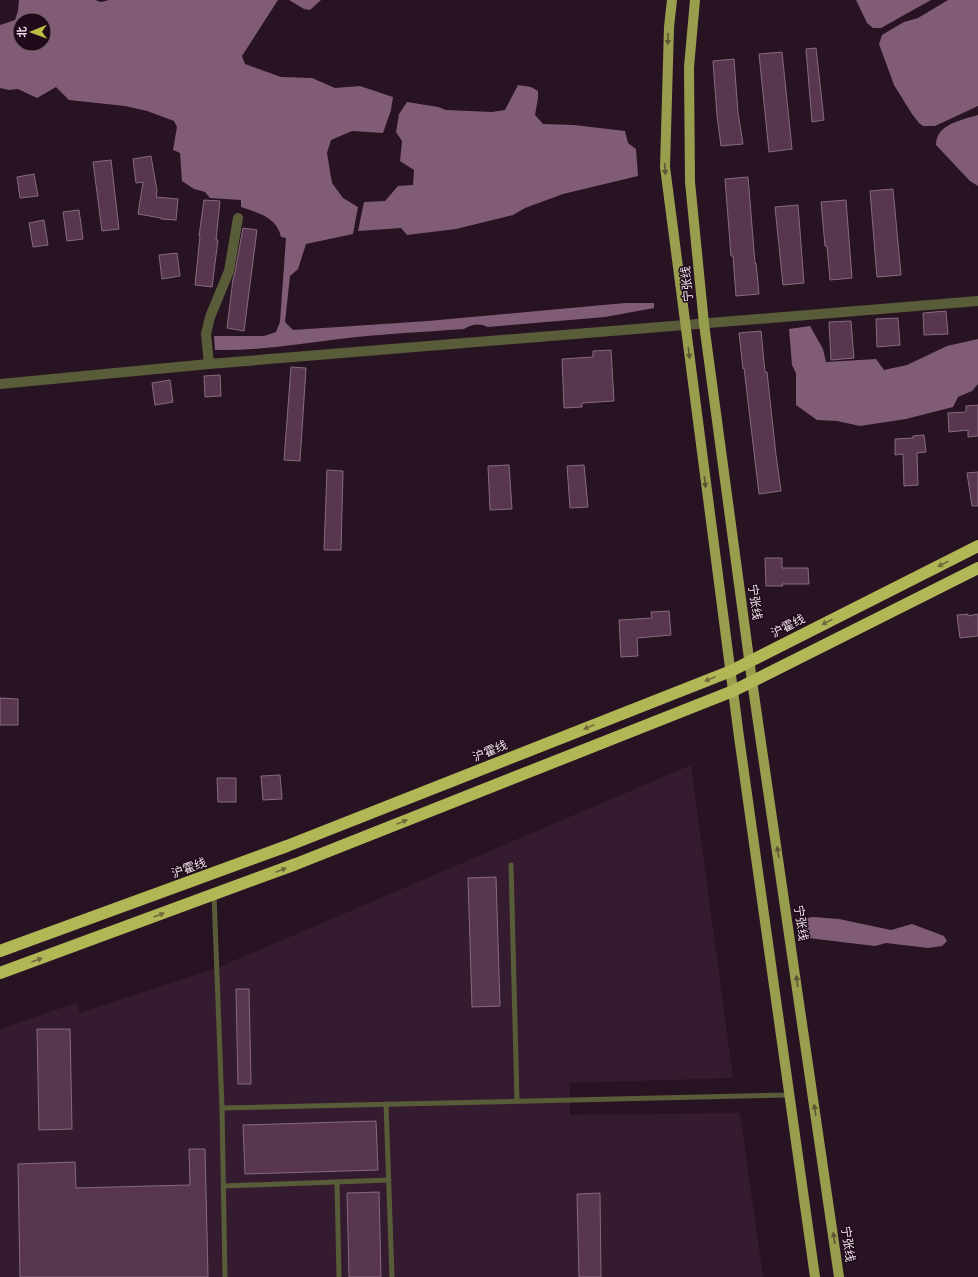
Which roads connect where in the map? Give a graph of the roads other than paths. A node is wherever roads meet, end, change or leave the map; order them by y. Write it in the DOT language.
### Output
graph roads {
  1 [pos="672,0"];
  2 [pos="695,0"];
  3 [pos="238,218"];
  4 [pos="978,301"];
  5 [pos="704,324"];
  6 [pos="685,326"];
  7 [pos="209,364"];
  8 [pos="0,384"];
  9 [pos="978,546"];
  10 [pos="978,568"];
  11 [pos="750,661"];
  12 [pos="731,670"];
  13 [pos="752,681"];
  14 [pos="733,691"];
  15 [pos="511,865"];
  16 [pos="206,877"];
  17 [pos="214,895"];
  18 [pos="0,951"];
  19 [pos="0,973"];
  20 [pos="790,1095"];
  21 [pos="517,1101"];
  22 [pos="386,1104"];
  23 [pos="222,1108"];
  24 [pos="389,1180"];
  25 [pos="337,1183"];
  26 [pos="223,1186"];
  27 [pos="225,1277"];
  28 [pos="339,1277"];
  29 [pos="392,1277"];
  30 [pos="815,1277"];
  31 [pos="839,1277"];
  1 -- 6 [label="main road, 宁张线, one-way"];
  2 -- 5 [label="main road, 宁张线"];
  3 -- 7 [label="street"];
  4 -- 5 [label="street"];
  5 -- 6 [label="street"];
  5 -- 11 [label="main road, 宁张线"];
  6 -- 7 [label="street"];
  6 -- 12 [label="main road, 宁张线, one-way"];
  7 -- 8 [label="street"];
  9 -- 11 [label="highway, 沪霍线, one-way"];
  10 -- 13 [label="highway"];
  11 -- 12 [label="highway, 沪霍线"];
  11 -- 13 [label="main road, 宁张线"];
  12 -- 14 [label="main road, 宁张线"];
  12 -- 16 [label="highway, 沪霍线, one-way"];
  13 -- 14 [label="highway"];
  31 -- 13 [label="main road, 宁张线, one-way"];
  17 -- 14 [label="highway, one-way"];
  14 -- 20 [label="main road, 宁张线"];
  15 -- 21 [label="lane"];
  16 -- 17 [label="highway"];
  16 -- 18 [label="highway, 沪霍线"];
  19 -- 17 [label="highway, one-way"];
  17 -- 23 [label="lane"];
  20 -- 21 [label="lane"];
  20 -- 30 [label="main road, 宁张线"];
  21 -- 22 [label="lane"];
  22 -- 23 [label="lane"];
  22 -- 24 [label="lane"];
  23 -- 26 [label="lane"];
  24 -- 25 [label="lane"];
  24 -- 29 [label="lane"];
  25 -- 26 [label="lane"];
  25 -- 28 [label="lane"];
  26 -- 27 [label="lane"];
}
